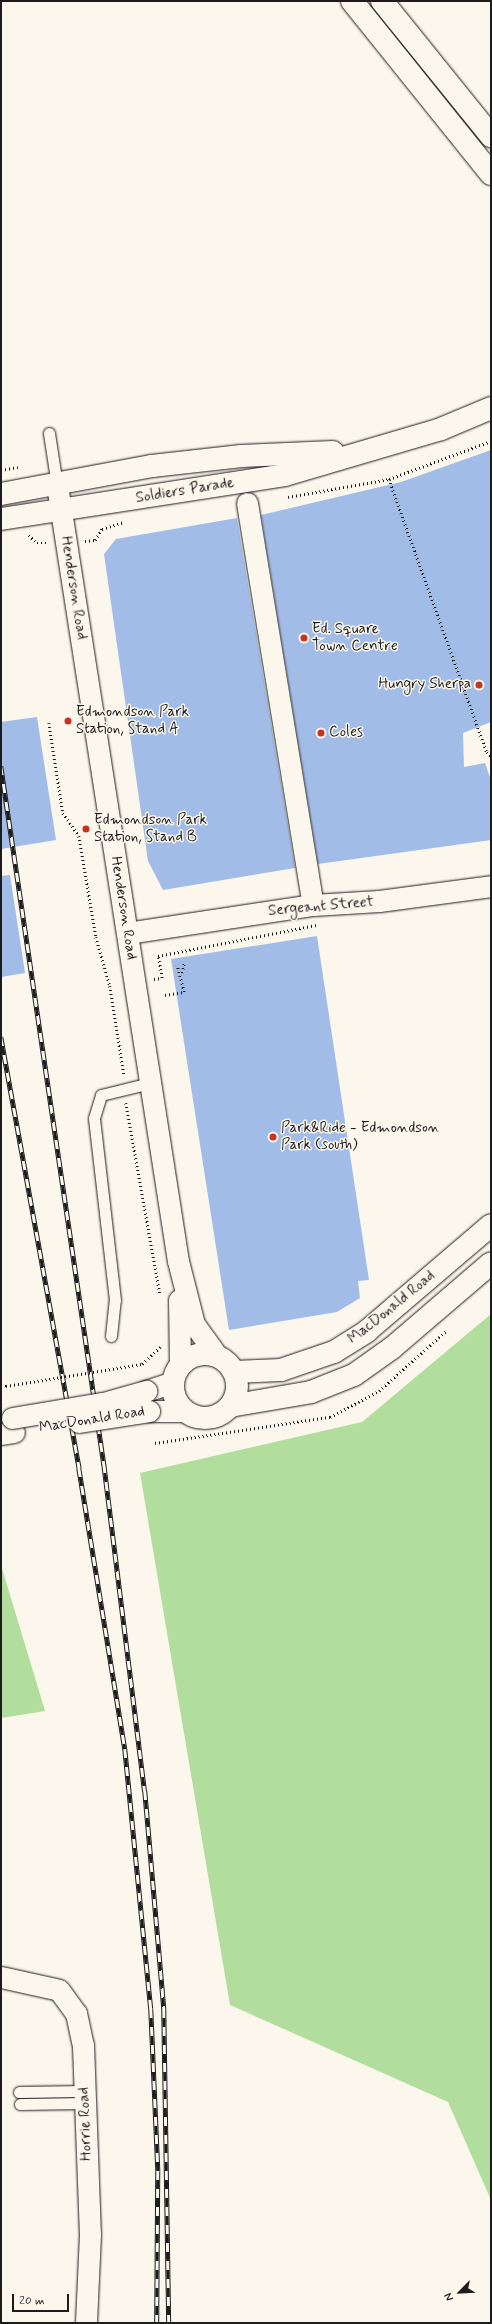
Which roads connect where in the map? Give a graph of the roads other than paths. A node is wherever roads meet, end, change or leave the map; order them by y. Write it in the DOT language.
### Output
graph roads {
  1 [pos="352,1"];
  2 [pos="382,1"];
  3 [pos="491,136"];
  4 [pos="491,174"];
  5 [pos="491,408"];
  6 [pos="48,433"];
  7 [pos="366,450"];
  8 [pos="57,485"];
  9 [pos="4,494"];
  10 [pos="247,503"];
  11 [pos="61,510"];
  12 [pos="6,518"];
  13 [pos="491,886"];
  14 [pos="313,905"];
  15 [pos="127,933"];
  16 [pos="150,1083"];
  17 [pos="491,1225"];
  18 [pos="178,1261"];
  19 [pos="491,1263"];
  20 [pos="111,1336"];
  21 [pos="217,1356"];
  22 [pos="234,1372"];
  23 [pos="176,1373"];
  24 [pos="230,1406"];
  25 [pos="184,1411"];
  26 [pos="7,1426"];
  27 [pos="1,1977"];
  28 [pos="20,2092"];
  29 [pos="85,2097"];
  30 [pos="20,2104"];
  31 [pos="86,2323"];
  1 -- 4 [label="street"];
  2 -- 3 [label="street"];
  5 -- 7 [label="street, Soldiers Parade"];
  6 -- 8 [label="lane"];
  7 -- 8 [label="street, Soldiers Parade"];
  7 -- 11 [label="street, Soldiers Parade"];
  8 -- 9 [label="street, Soldiers Parade"];
  8 -- 11 [label="street, Henderson Road"];
  10 -- 14 [label="street"];
  11 -- 12 [label="street, Soldiers Parade"];
  11 -- 15 [label="street, Henderson Road"];
  13 -- 14 [label="street, Sergeant Street"];
  14 -- 15 [label="street, Sergeant Street"];
  15 -- 16 [label="street, Henderson Road"];
  16 -- 18 [label="street, Henderson Road"];
  16 -- 20 [label="lane"];
  17 -- 22 [label="street, MacDonald Road"];
  18 -- 21 [label="street, Henderson Road"];
  18 -- 23 [label="street, Henderson Road"];
  19 -- 24 [label="street, MacDonald Road"];
  21 -- 22 [label="street"];
  21 -- 23 [label="street"];
  22 -- 24 [label="street"];
  23 -- 25 [label="street"];
  23 -- 26 [label="street, MacDonald Road, bridge"];
  24 -- 25 [label="street"];
  25 -- 26 [label="street, MacDonald Road, bridge"];
  27 -- 29 [label="street, Horrie Road"];
  28 -- 29 [label="lane"];
  29 -- 30 [label="lane"];
  29 -- 31 [label="street, Horrie Road"];
}
